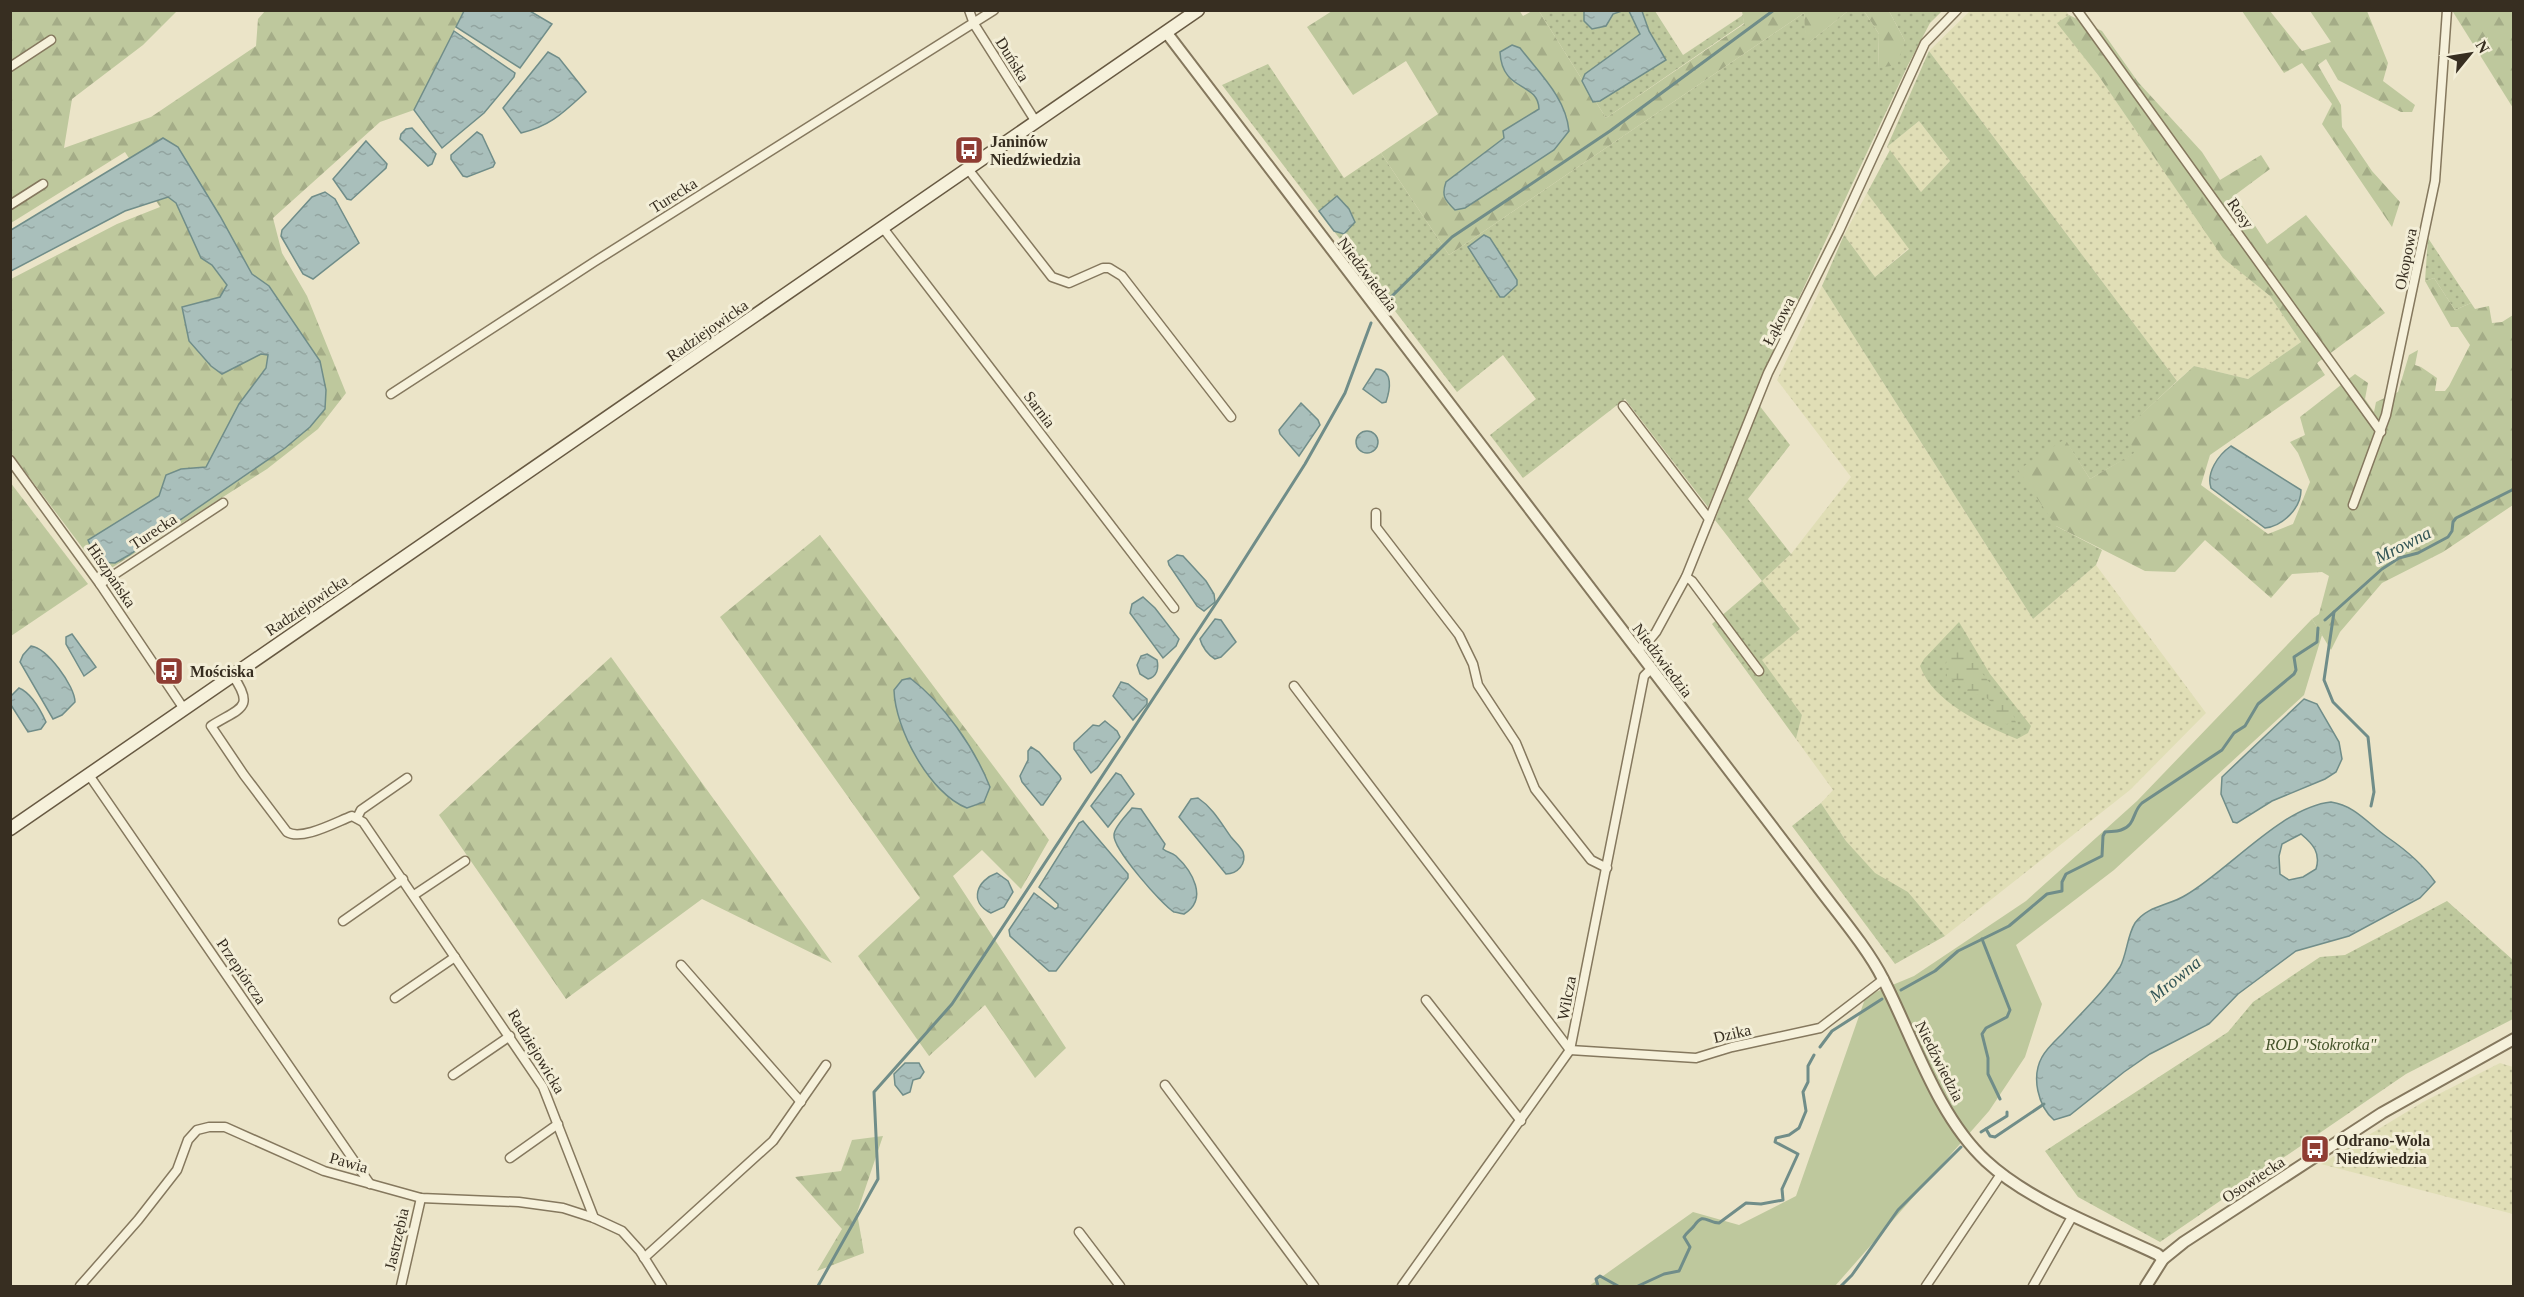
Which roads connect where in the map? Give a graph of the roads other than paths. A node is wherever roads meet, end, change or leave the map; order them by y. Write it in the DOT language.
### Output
graph roads {
  1 [pos="969,10"];
  2 [pos="994,10"];
  3 [pos="1198,10"];
  4 [pos="1957,10"];
  5 [pos="2077,10"];
  6 [pos="2447,10"];
  7 [pos="974,24"];
  8 [pos="1166,32"];
  9 [pos="51,40"];
  10 [pos="10,67"];
  11 [pos="1036,122"];
  12 [pos="968,169"];
  13 [pos="44,184"];
  14 [pos="10,206"];
  15 [pos="884,228"];
  16 [pos="391,394"];
  17 [pos="1623,406"];
  18 [pos="1231,417"];
  19 [pos="2381,432"];
  20 [pos="10,460"];
  21 [pos="223,503"];
  22 [pos="2352,505"];
  23 [pos="1376,513"];
  24 [pos="1709,519"];
  25 [pos="1686,577"];
  26 [pos="100,584"];
  27 [pos="1174,608"];
  28 [pos="1636,650"];
  29 [pos="1651,669"];
  30 [pos="1759,671"];
  31 [pos="233,676"];
  32 [pos="1294,686"];
  33 [pos="184,710"];
  34 [pos="88,775"];
  35 [pos="407,778"];
  36 [pos="357,818"];
  37 [pos="10,828"];
  38 [pos="465,861"];
  39 [pos="1606,868"];
  40 [pos="403,879"];
  41 [pos="414,896"];
  42 [pos="343,921"];
  43 [pos="456,957"];
  44 [pos="681,965"];
  45 [pos="1884,979"];
  46 [pos="395,998"];
  47 [pos="1426,1000"];
  48 [pos="510,1036"];
  49 [pos="2514,1039"];
  50 [pos="1570,1050"];
  51 [pos="826,1065"];
  52 [pos="453,1075"];
  53 [pos="1165,1084"];
  54 [pos="801,1102"];
  55 [pos="1521,1121"];
  56 [pos="558,1124"];
  57 [pos="510,1158"];
  58 [pos="2001,1174"];
  59 [pos="370,1184"];
  60 [pos="421,1198"];
  61 [pos="2073,1215"];
  62 [pos="594,1218"];
  63 [pos="1079,1232"];
  64 [pos="644,1258"];
  65 [pos="2163,1259"];
  66 [pos="84,1285"];
  67 [pos="401,1287"];
  68 [pos="662,1287"];
  69 [pos="1120,1287"];
  70 [pos="1314,1287"];
  71 [pos="1402,1287"];
  72 [pos="1926,1287"];
  73 [pos="2032,1287"];
  74 [pos="2146,1287"];
  1 -- 7 [label="street, Duńska"];
  2 -- 7 [label="street, Turecka"];
  3 -- 8 [label="main road, Radziejowicka"];
  4 -- 24 [label="street, Łąkowa"];
  5 -- 19 [label="street, Rosy"];
  6 -- 19 [label="street, Okopowa"];
  7 -- 11 [label="street, Duńska"];
  7 -- 16 [label="street, Turecka"];
  8 -- 11 [label="main road, Radziejowicka"];
  8 -- 28 [label="street, Niedźwiedzia"];
  9 -- 10 [label="street"];
  11 -- 12 [label="main road, Radziejowicka"];
  12 -- 15 [label="main road, Radziejowicka"];
  12 -- 18 [label="street"];
  13 -- 14 [label="street"];
  15 -- 27 [label="street, Sarnia"];
  15 -- 31 [label="main road, Radziejowicka"];
  17 -- 24 [label="street"];
  19 -- 22 [label="street, Okopowa"];
  20 -- 26 [label="street, Hiszpańska"];
  21 -- 26 [label="street, Turecka"];
  23 -- 39 [label="street"];
  24 -- 25 [label="street, Łąkowa"];
  25 -- 28 [label="street, Łąkowa"];
  25 -- 30 [label="street"];
  26 -- 33 [label="street, Hiszpańska"];
  28 -- 29 [label="street, Niedźwiedzia"];
  29 -- 39 [label="street, Wilcza"];
  29 -- 45 [label="street, Niedźwiedzia"];
  31 -- 33 [label="main road, Radziejowicka"];
  31 -- 36 [label="street"];
  32 -- 50 [label="street"];
  33 -- 34 [label="main road, Radziejowicka"];
  34 -- 37 [label="main road, Radziejowicka"];
  34 -- 59 [label="street, Przepiórcza"];
  35 -- 36 [label="street"];
  36 -- 40 [label="street, Radziejowicka"];
  38 -- 41 [label="street"];
  39 -- 50 [label="street, Wilcza"];
  40 -- 41 [label="street, Radziejowicka"];
  40 -- 42 [label="street"];
  41 -- 43 [label="street, Radziejowicka"];
  43 -- 46 [label="street"];
  43 -- 48 [label="street, Radziejowicka"];
  44 -- 54 [label="street"];
  45 -- 50 [label="street, Dzika"];
  45 -- 58 [label="street, Niedźwiedzia"];
  47 -- 55 [label="street"];
  48 -- 52 [label="street"];
  48 -- 56 [label="street, Radziejowicka"];
  49 -- 65 [label="street, Osowiecka"];
  50 -- 55 [label="street, Wilcza"];
  51 -- 54 [label="street"];
  53 -- 70 [label="street"];
  54 -- 64 [label="street"];
  55 -- 71 [label="street, Wilcza"];
  56 -- 57 [label="street"];
  56 -- 62 [label="street, Radziejowicka"];
  58 -- 61 [label="street, Niedźwiedzia"];
  58 -- 72 [label="street"];
  59 -- 60 [label="street, Pawia"];
  59 -- 66 [label="street, Pawia"];
  60 -- 62 [label="street, Pawia"];
  60 -- 67 [label="street, Jastrzębia"];
  61 -- 65 [label="street, Niedźwiedzia"];
  61 -- 73 [label="street"];
  62 -- 64 [label="street, Pawia"];
  63 -- 69 [label="street"];
  64 -- 68 [label="street, Pawia"];
  65 -- 74 [label="street, Osowiecka"];
}
